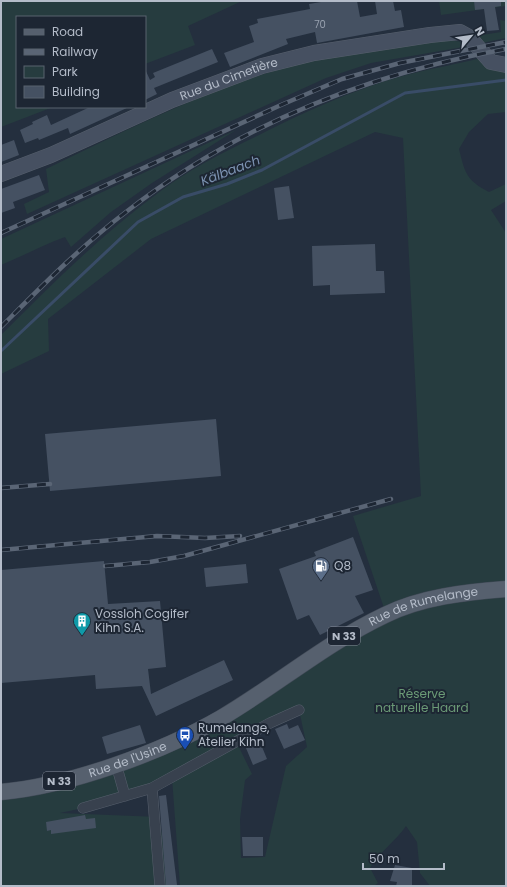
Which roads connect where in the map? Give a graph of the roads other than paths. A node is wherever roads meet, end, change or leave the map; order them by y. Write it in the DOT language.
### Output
graph roads {
  1 [pos="506,65"];
  2 [pos="1,174"];
  3 [pos="506,589"];
  4 [pos="305,662"];
  5 [pos="299,710"];
  6 [pos="116,764"];
  7 [pos="152,788"];
  8 [pos="1,792"];
  9 [pos="125,796"];
  10 [pos="83,808"];
  11 [pos="160,886"];
  1 -- 2 [label="main road, Rue du Cimetière"];
  3 -- 4 [label="main road, Rue de Rumelange / N 33"];
  4 -- 6 [label="main road, Rue de l'Usine / N 33"];
  5 -- 7 [label="street"];
  6 -- 8 [label="main road, Rue de l'Usine / N 33"];
  6 -- 9 [label="street"];
  7 -- 9 [label="street"];
  7 -- 11 [label="street"];
  9 -- 10 [label="street"];
}
